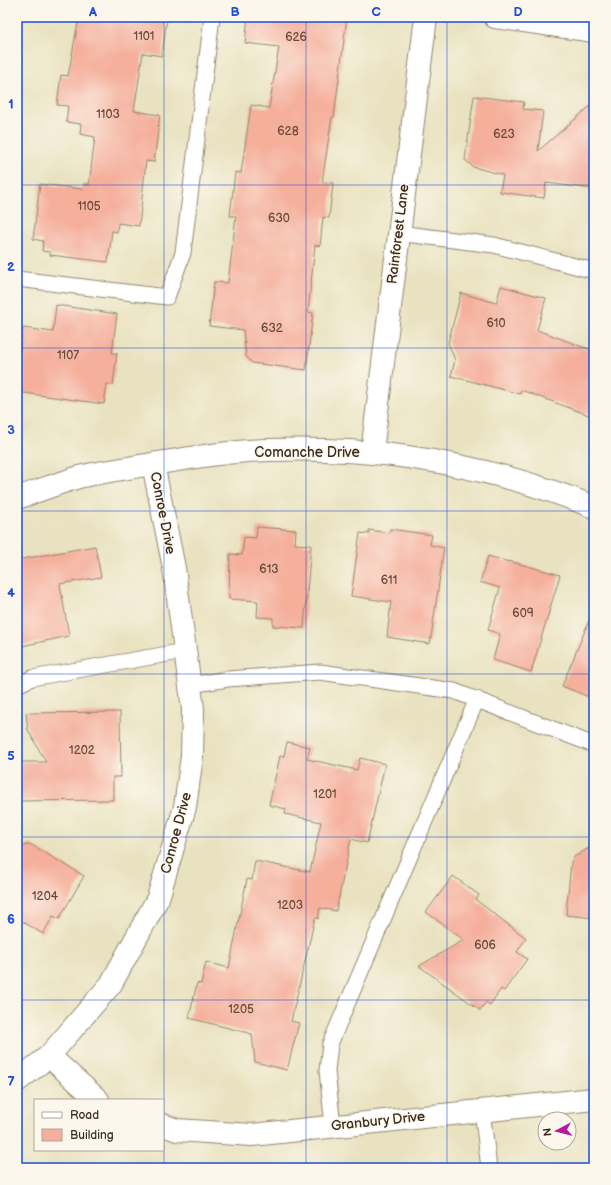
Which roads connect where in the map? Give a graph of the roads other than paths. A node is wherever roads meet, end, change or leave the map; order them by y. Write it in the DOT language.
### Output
graph roads {
  1 [pos="212,17"];
  2 [pos="426,17"];
  3 [pos="495,17"];
  4 [pos="594,31"];
  5 [pos="398,233"];
  6 [pos="594,271"];
  7 [pos="17,279"];
  8 [pos="372,452"];
  9 [pos="153,464"];
  10 [pos="17,498"];
  11 [pos="594,507"];
  12 [pos="185,651"];
  13 [pos="17,684"];
  14 [pos="190,684"];
  15 [pos="477,699"];
  16 [pos="594,746"];
  17 [pos="49,1056"];
  18 [pos="17,1081"];
  19 [pos="97,1099"];
  20 [pos="594,1099"];
  21 [pos="482,1110"];
  22 [pos="164,1125"];
  23 [pos="333,1126"];
  24 [pos="489,1168"];
  1 -- 7 [label="lane"];
  2 -- 5 [label="street, Rainforest Lane"];
  3 -- 4 [label="street"];
  5 -- 6 [label="lane"];
  5 -- 8 [label="street, Rainforest Lane"];
  8 -- 9 [label="street, Comanche Drive"];
  8 -- 11 [label="street, Comanche Drive"];
  9 -- 10 [label="street, Comanche Drive"];
  9 -- 12 [label="street, Conroe Drive"];
  12 -- 13 [label="lane"];
  12 -- 14 [label="street, Conroe Drive"];
  14 -- 15 [label="lane"];
  14 -- 17 [label="street, Conroe Drive"];
  15 -- 16 [label="lane"];
  15 -- 23 [label="lane"];
  17 -- 18 [label="street, Conroe Drive"];
  17 -- 19 [label="street"];
  20 -- 21 [label="street, Granbury Drive"];
  21 -- 23 [label="street, Granbury Drive"];
  21 -- 24 [label="lane"];
  22 -- 23 [label="street, Granbury Drive"];
}
